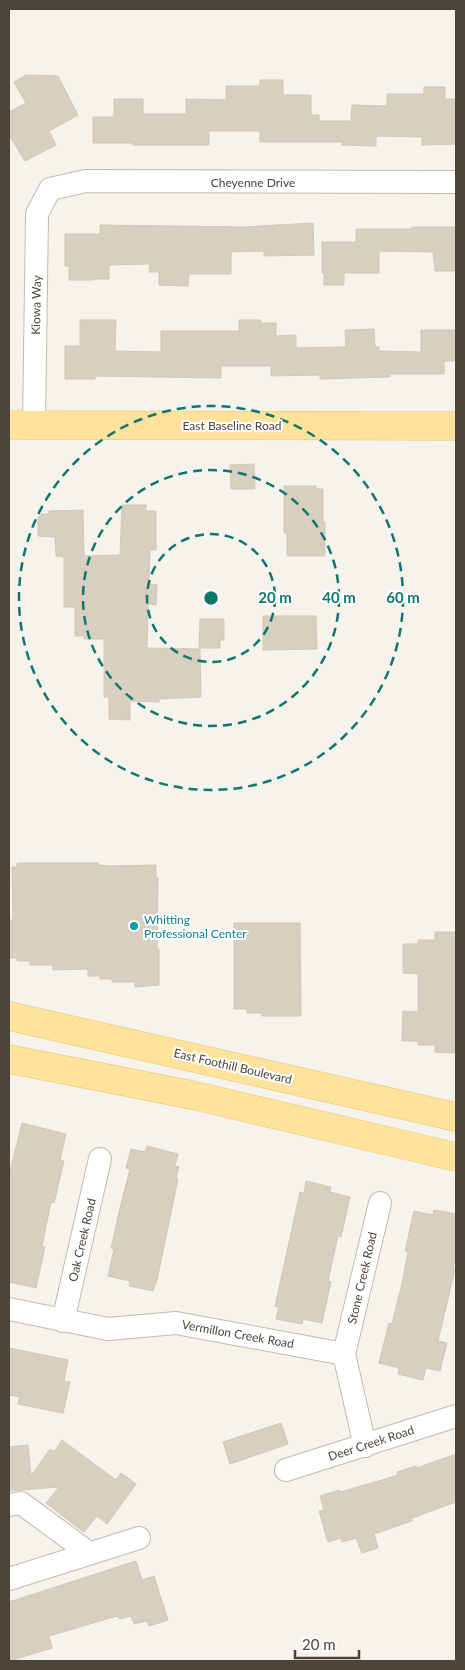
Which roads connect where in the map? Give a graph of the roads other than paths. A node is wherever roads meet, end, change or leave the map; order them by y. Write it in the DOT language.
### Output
graph roads {
  1 [pos="456,182"];
  2 [pos="50,189"];
  3 [pos="21,425"];
  4 [pos="456,426"];
  5 [pos="9,1016"];
  6 [pos="9,1059"];
  7 [pos="456,1117"];
  8 [pos="456,1157"];
  9 [pos="100,1159"];
  10 [pos="380,1202"];
  11 [pos="9,1309"];
  12 [pos="63,1321"];
  13 [pos="344,1354"];
  14 [pos="456,1416"];
  15 [pos="365,1446"];
  16 [pos="286,1470"];
  17 [pos="9,1505"];
  18 [pos="139,1538"];
  19 [pos="89,1553"];
  20 [pos="9,1579"];
  1 -- 2 [label="street, Cheyenne Drive"];
  2 -- 3 [label="street, Kiowa Way"];
  3 -- 4 [label="main road, East Baseline Road"];
  5 -- 7 [label="main road, East Foothill Boulevard"];
  6 -- 8 [label="main road"];
  9 -- 12 [label="street, Oak Creek Road"];
  10 -- 13 [label="street, Stone Creek Road"];
  11 -- 12 [label="street, Vermillon Creek Road"];
  12 -- 13 [label="street, Vermillon Creek Road"];
  13 -- 15 [label="street"];
  14 -- 15 [label="street, Deer Creek Road"];
  15 -- 16 [label="street, Deer Creek Road"];
  17 -- 19 [label="street"];
  18 -- 19 [label="street"];
  19 -- 20 [label="street"];
}
